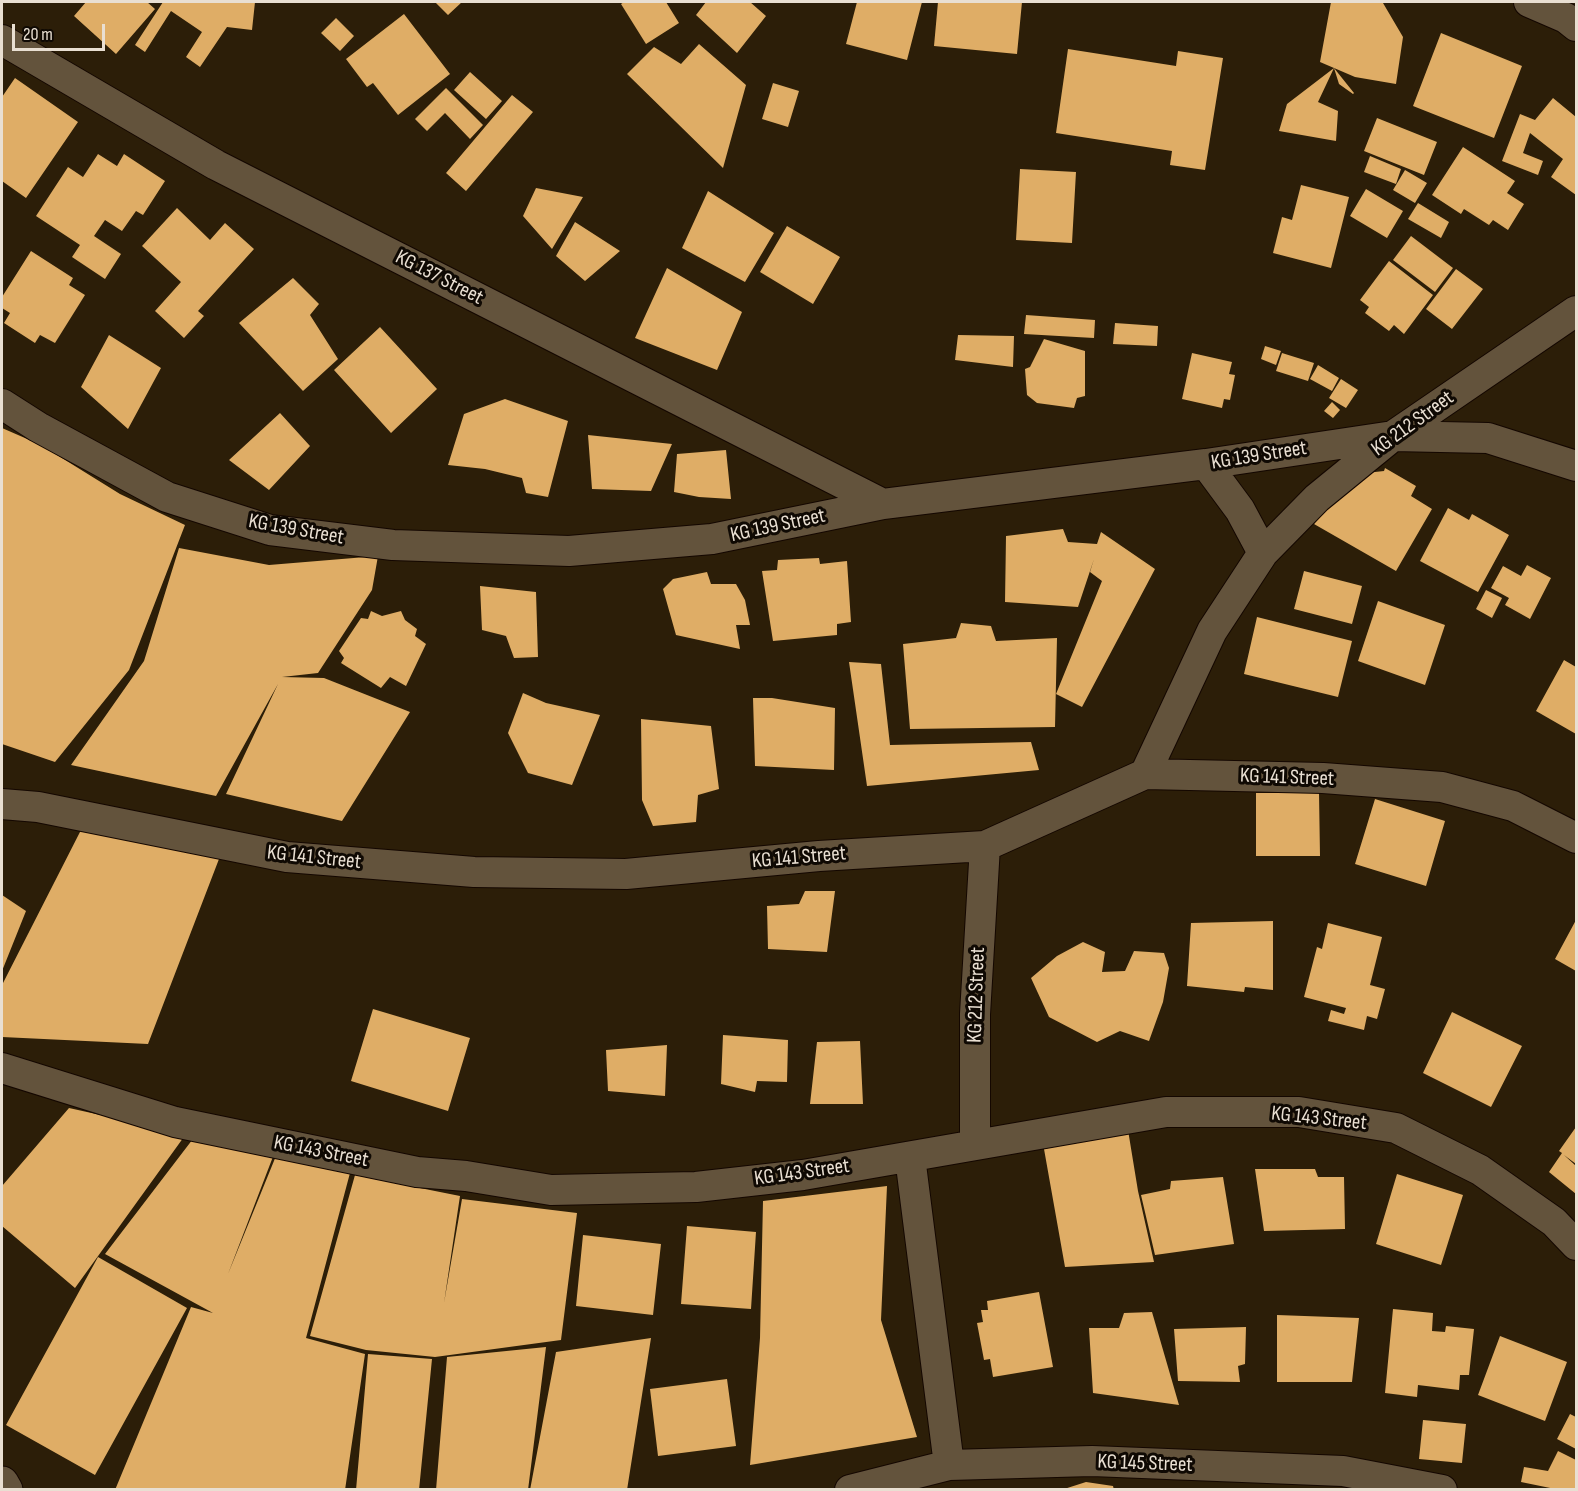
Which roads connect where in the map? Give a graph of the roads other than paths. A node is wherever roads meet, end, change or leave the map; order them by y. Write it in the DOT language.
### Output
graph roads {
  1 [pos="1529,2"];
  2 [pos="1576,26"];
  3 [pos="2,40"];
  4 [pos="1576,311"];
  5 [pos="2,404"];
  6 [pos="1393,436"];
  7 [pos="1206,464"];
  8 [pos="1576,466"];
  9 [pos="883,504"];
  10 [pos="1263,553"];
  11 [pos="1145,774"];
  12 [pos="2,804"];
  13 [pos="1576,838"];
  14 [pos="985,846"];
  15 [pos="2,1068"];
  16 [pos="975,1145"];
  17 [pos="910,1157"];
  18 [pos="1576,1245"];
  19 [pos="949,1465"];
  20 [pos="2,1483"];
  21 [pos="6,1490"];
  22 [pos="850,1490"];
  23 [pos="1442,1490"];
  1 -- 2 [label="street"];
  3 -- 9 [label="street, KG 137 Street"];
  4 -- 6 [label="street, KG 212 Street"];
  5 -- 9 [label="street, KG 139 Street"];
  6 -- 7 [label="street, KG 139 Street"];
  6 -- 8 [label="street, KG 139 Street"];
  6 -- 10 [label="street, KG 212 Street"];
  7 -- 9 [label="street, KG 139 Street"];
  7 -- 10 [label="street"];
  10 -- 11 [label="street, KG 212 Street"];
  11 -- 13 [label="street, KG 141 Street"];
  11 -- 14 [label="street, KG 141 Street"];
  12 -- 14 [label="street, KG 141 Street"];
  14 -- 16 [label="street, KG 212 Street"];
  15 -- 17 [label="street, KG 143 Street"];
  16 -- 17 [label="street, KG 143 Street"];
  16 -- 18 [label="street, KG 143 Street"];
  17 -- 19 [label="street"];
  19 -- 22 [label="street, KG 145 Street"];
  19 -- 23 [label="street, KG 145 Street"];
  20 -- 21 [label="street"];
}
